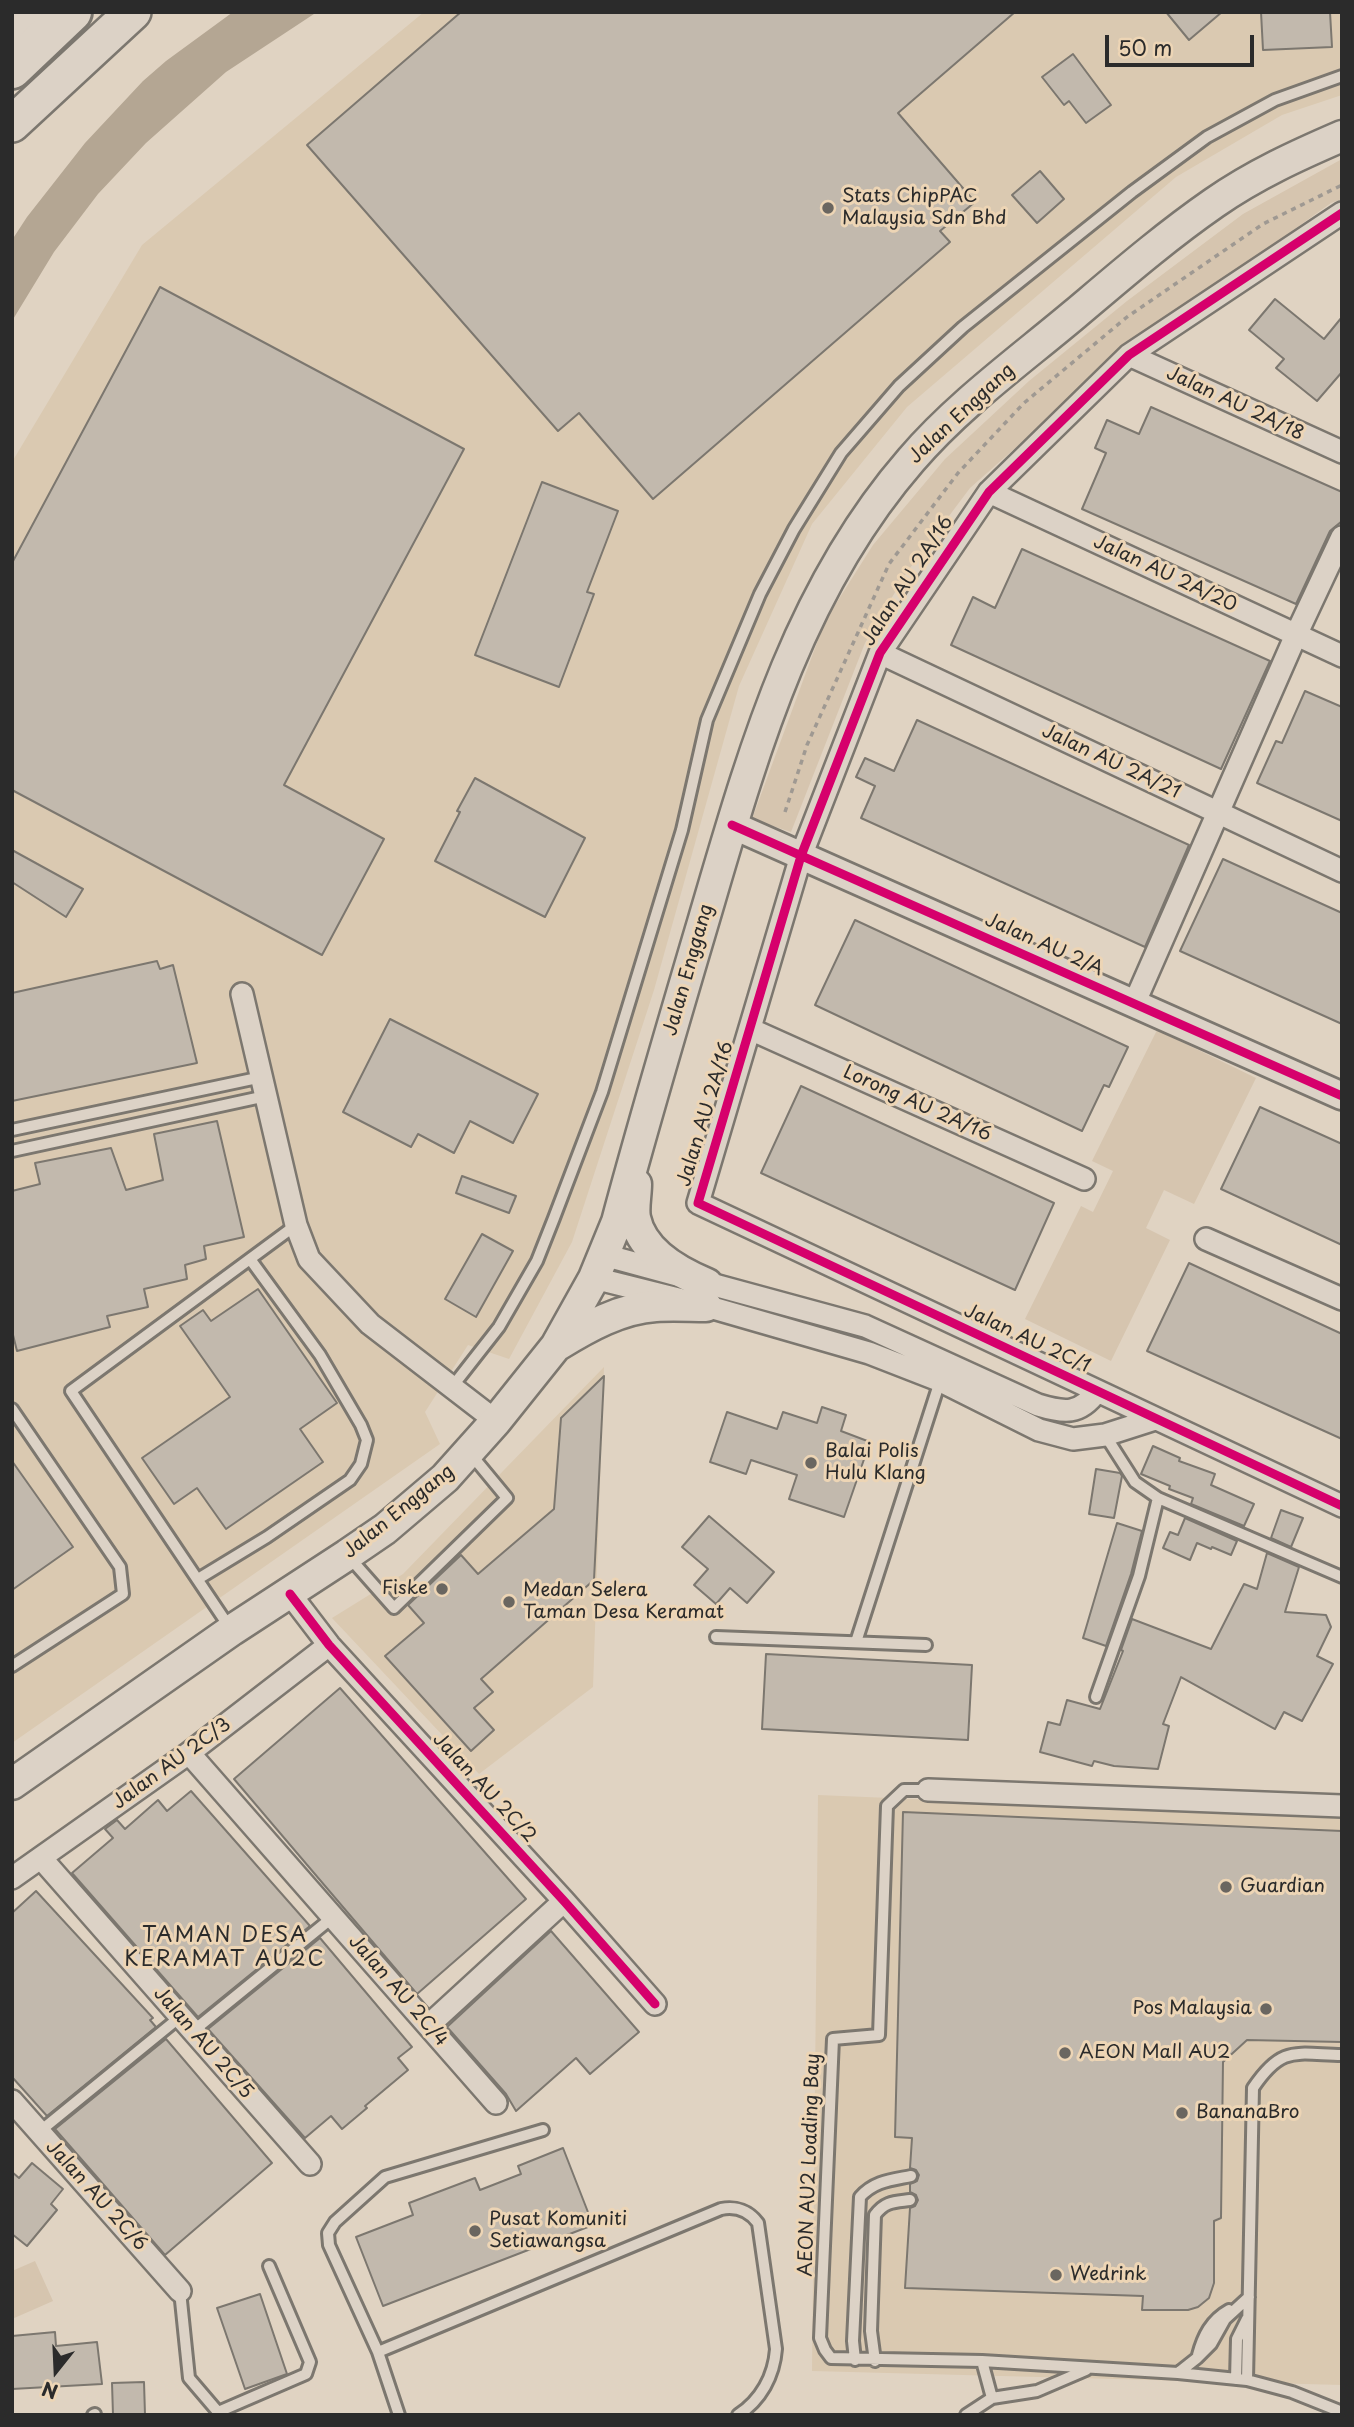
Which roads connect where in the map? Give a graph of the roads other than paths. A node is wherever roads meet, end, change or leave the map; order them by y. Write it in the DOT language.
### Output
graph roads {
  1 [pos="42,12"];
  2 [pos="72,12"];
  3 [pos="133,12"];
  4 [pos="12,39"];
  5 [pos="12,69"];
  6 [pos="1342,76"];
  7 [pos="12,124"];
  8 [pos="1342,136"];
  9 [pos="1342,213"];
  10 [pos="1129,355"];
  11 [pos="1342,452"];
  12 [pos="989,492"];
  13 [pos="1342,537"];
  14 [pos="1296,635"];
  15 [pos="880,653"];
  16 [pos="1342,656"];
  17 [pos="1219,813"];
  18 [pos="732,825"];
  19 [pos="801,856"];
  20 [pos="1342,872"];
  21 [pos="242,994"];
  22 [pos="1135,1004"];
  23 [pos="750,1029"];
  24 [pos="264,1086"];
  25 [pos="1342,1096"];
  26 [pos="12,1130"];
  27 [pos="637,1149"];
  28 [pos="12,1151"];
  29 [pos="1084,1179"];
  30 [pos="698,1203"];
  31 [pos="296,1225"];
  32 [pos="1206,1239"];
  33 [pos="250,1259"];
  34 [pos="599,1266"];
  35 [pos="707,1295"];
  36 [pos="1342,1299"];
  37 [pos="556,1346"];
  38 [pos="944,1371"];
  39 [pos="452,1387"];
  40 [pos="1097,1391"];
  41 [pos="12,1409"];
  42 [pos="1155,1419"];
  43 [pos="496,1421"];
  44 [pos="1105,1435"];
  45 [pos="469,1451"];
  46 [pos="1158,1498"];
  47 [pos="1342,1506"];
  48 [pos="347,1555"];
  49 [pos="1342,1577"];
  50 [pos="198,1579"];
  51 [pos="290,1594"];
  52 [pos="232,1630"];
  53 [pos="716,1637"];
  54 [pos="856,1642"];
  55 [pos="328,1645"];
  56 [pos="926,1645"];
  57 [pos="12,1666"];
  58 [pos="1097,1698"];
  59 [pos="189,1753"];
  60 [pos="12,1784"];
  61 [pos="928,1790"];
  62 [pos="1342,1806"];
  63 [pos="41,1858"];
  64 [pos="12,1878"];
  65 [pos="564,1900"];
  66 [pos="333,1917"];
  67 [pos="655,2004"];
  68 [pos="187,2024"];
  69 [pos="429,2025"];
  70 [pos="1342,2055"];
  71 [pos="496,2103"];
  72 [pos="22,2119"];
  73 [pos="543,2130"];
  74 [pos="310,2164"];
  75 [pos="911,2176"];
  76 [pos="910,2200"];
  77 [pos="270,2266"];
  78 [pos="180,2291"];
  79 [pos="1249,2297"];
  80 [pos="378,2352"];
  81 [pos="855,2360"];
  82 [pos="875,2361"];
  83 [pos="982,2361"];
  84 [pos="1091,2368"];
  85 [pos="1178,2373"];
  86 [pos="1242,2380"];
  87 [pos="992,2398"];
  88 [pos="1342,2414"];
  89 [pos="399,2415"];
  90 [pos="738,2415"];
  91 [pos="966,2415"];
  1 -- 4 [label="highway"];
  2 -- 5 [label="highway"];
  3 -- 7 [label="highway"];
  6 -- 39 [label="lane"];
  8 -- 18 [label="main road, Jalan Enggang"];
  9 -- 10 [label="street, Jalan AU 2A/16"];
  10 -- 11 [label="street, Jalan AU 2A/18"];
  10 -- 12 [label="street, Jalan AU 2A/16"];
  12 -- 14 [label="street, Jalan AU 2A/20"];
  12 -- 15 [label="street, Jalan AU 2A/16"];
  13 -- 14 [label="street"];
  14 -- 16 [label="street, Jalan AU 2A/20"];
  14 -- 17 [label="street"];
  15 -- 17 [label="street, Jalan AU 2A/21"];
  15 -- 19 [label="street, Jalan AU 2A/16"];
  17 -- 20 [label="street, Jalan AU 2A/21"];
  17 -- 22 [label="street"];
  18 -- 19 [label="street, Jalan AU 2/A"];
  18 -- 27 [label="main road, Jalan Enggang"];
  19 -- 22 [label="street, Jalan AU 2/A"];
  19 -- 23 [label="street, Jalan AU 2A/16"];
  21 -- 24 [label="street"];
  22 -- 25 [label="street, Jalan AU 2/A"];
  23 -- 29 [label="street, Lorong AU 2A/16"];
  23 -- 30 [label="street, Jalan AU 2A/16"];
  24 -- 26 [label="lane"];
  24 -- 28 [label="lane"];
  24 -- 31 [label="street"];
  27 -- 34 [label="main road, Jalan Enggang"];
  27 -- 35 [label="main road"];
  30 -- 40 [label="street, Jalan AU 2C/1"];
  31 -- 33 [label="lane"];
  31 -- 39 [label="street"];
  32 -- 36 [label="street"];
  33 -- 50 [label="lane"];
  33 -- 50 [label="lane"];
  34 -- 35 [label="street, Jalan AU 2C/1"];
  34 -- 37 [label="main road, Jalan Enggang"];
  35 -- 37 [label="main road"];
  35 -- 38 [label="street, Jalan AU 2C/1"];
  37 -- 43 [label="main road, Jalan Enggang"];
  38 -- 40 [label="street, Jalan AU 2C/1"];
  38 -- 44 [label="street, Jalan AU 2C/1"];
  38 -- 54 [label="lane"];
  39 -- 43 [label="street"];
  40 -- 42 [label="street, Jalan AU 2C/1"];
  41 -- 57 [label="lane"];
  42 -- 44 [label="street, Jalan AU 2C/1"];
  42 -- 47 [label="street, Jalan AU 2C/1"];
  43 -- 45 [label="main road, Jalan Enggang"];
  44 -- 46 [label="lane"];
  45 -- 48 [label="main road, Jalan Enggang"];
  45 -- 48 [label="lane"];
  46 -- 49 [label="lane"];
  46 -- 58 [label="lane"];
  48 -- 51 [label="main road, Jalan Enggang"];
  50 -- 52 [label="lane"];
  51 -- 52 [label="main road, Jalan Enggang"];
  51 -- 55 [label="street, Jalan AU 2C/2"];
  52 -- 60 [label="main road, Jalan Enggang"];
  53 -- 54 [label="lane"];
  54 -- 56 [label="lane"];
  55 -- 59 [label="street, Jalan AU 2C/3"];
  55 -- 65 [label="street, Jalan AU 2C/2"];
  59 -- 63 [label="street, Jalan AU 2C/3"];
  59 -- 66 [label="street, Jalan AU 2C/4"];
  61 -- 62 [label="street"];
  61 -- 81 [label="lane, AEON AU2 Loading Bay"];
  63 -- 64 [label="street, Jalan AU 2C/3"];
  63 -- 68 [label="street, Jalan AU 2C/5"];
  65 -- 67 [label="street, Jalan AU 2C/2"];
  65 -- 69 [label="street"];
  66 -- 68 [label="lane"];
  66 -- 69 [label="street, Jalan AU 2C/4"];
  68 -- 72 [label="lane"];
  68 -- 74 [label="street, Jalan AU 2C/5"];
  69 -- 71 [label="street, Jalan AU 2C/4"];
  70 -- 79 [label="lane"];
  72 -- 78 [label="street, Jalan AU 2C/6"];
  73 -- 80 [label="lane"];
  75 -- 81 [label="lane"];
  76 -- 82 [label="lane"];
  77 -- 78 [label="lane"];
  79 -- 85 [label="lane"];
  79 -- 86 [label="lane"];
  80 -- 89 [label="lane"];
  80 -- 90 [label="lane"];
  81 -- 82 [label="lane"];
  82 -- 83 [label="lane"];
  83 -- 84 [label="lane"];
  83 -- 87 [label="lane"];
  84 -- 85 [label="lane"];
  84 -- 87 [label="lane"];
  85 -- 86 [label="lane"];
  86 -- 88 [label="lane"];
  87 -- 91 [label="lane"];
}
